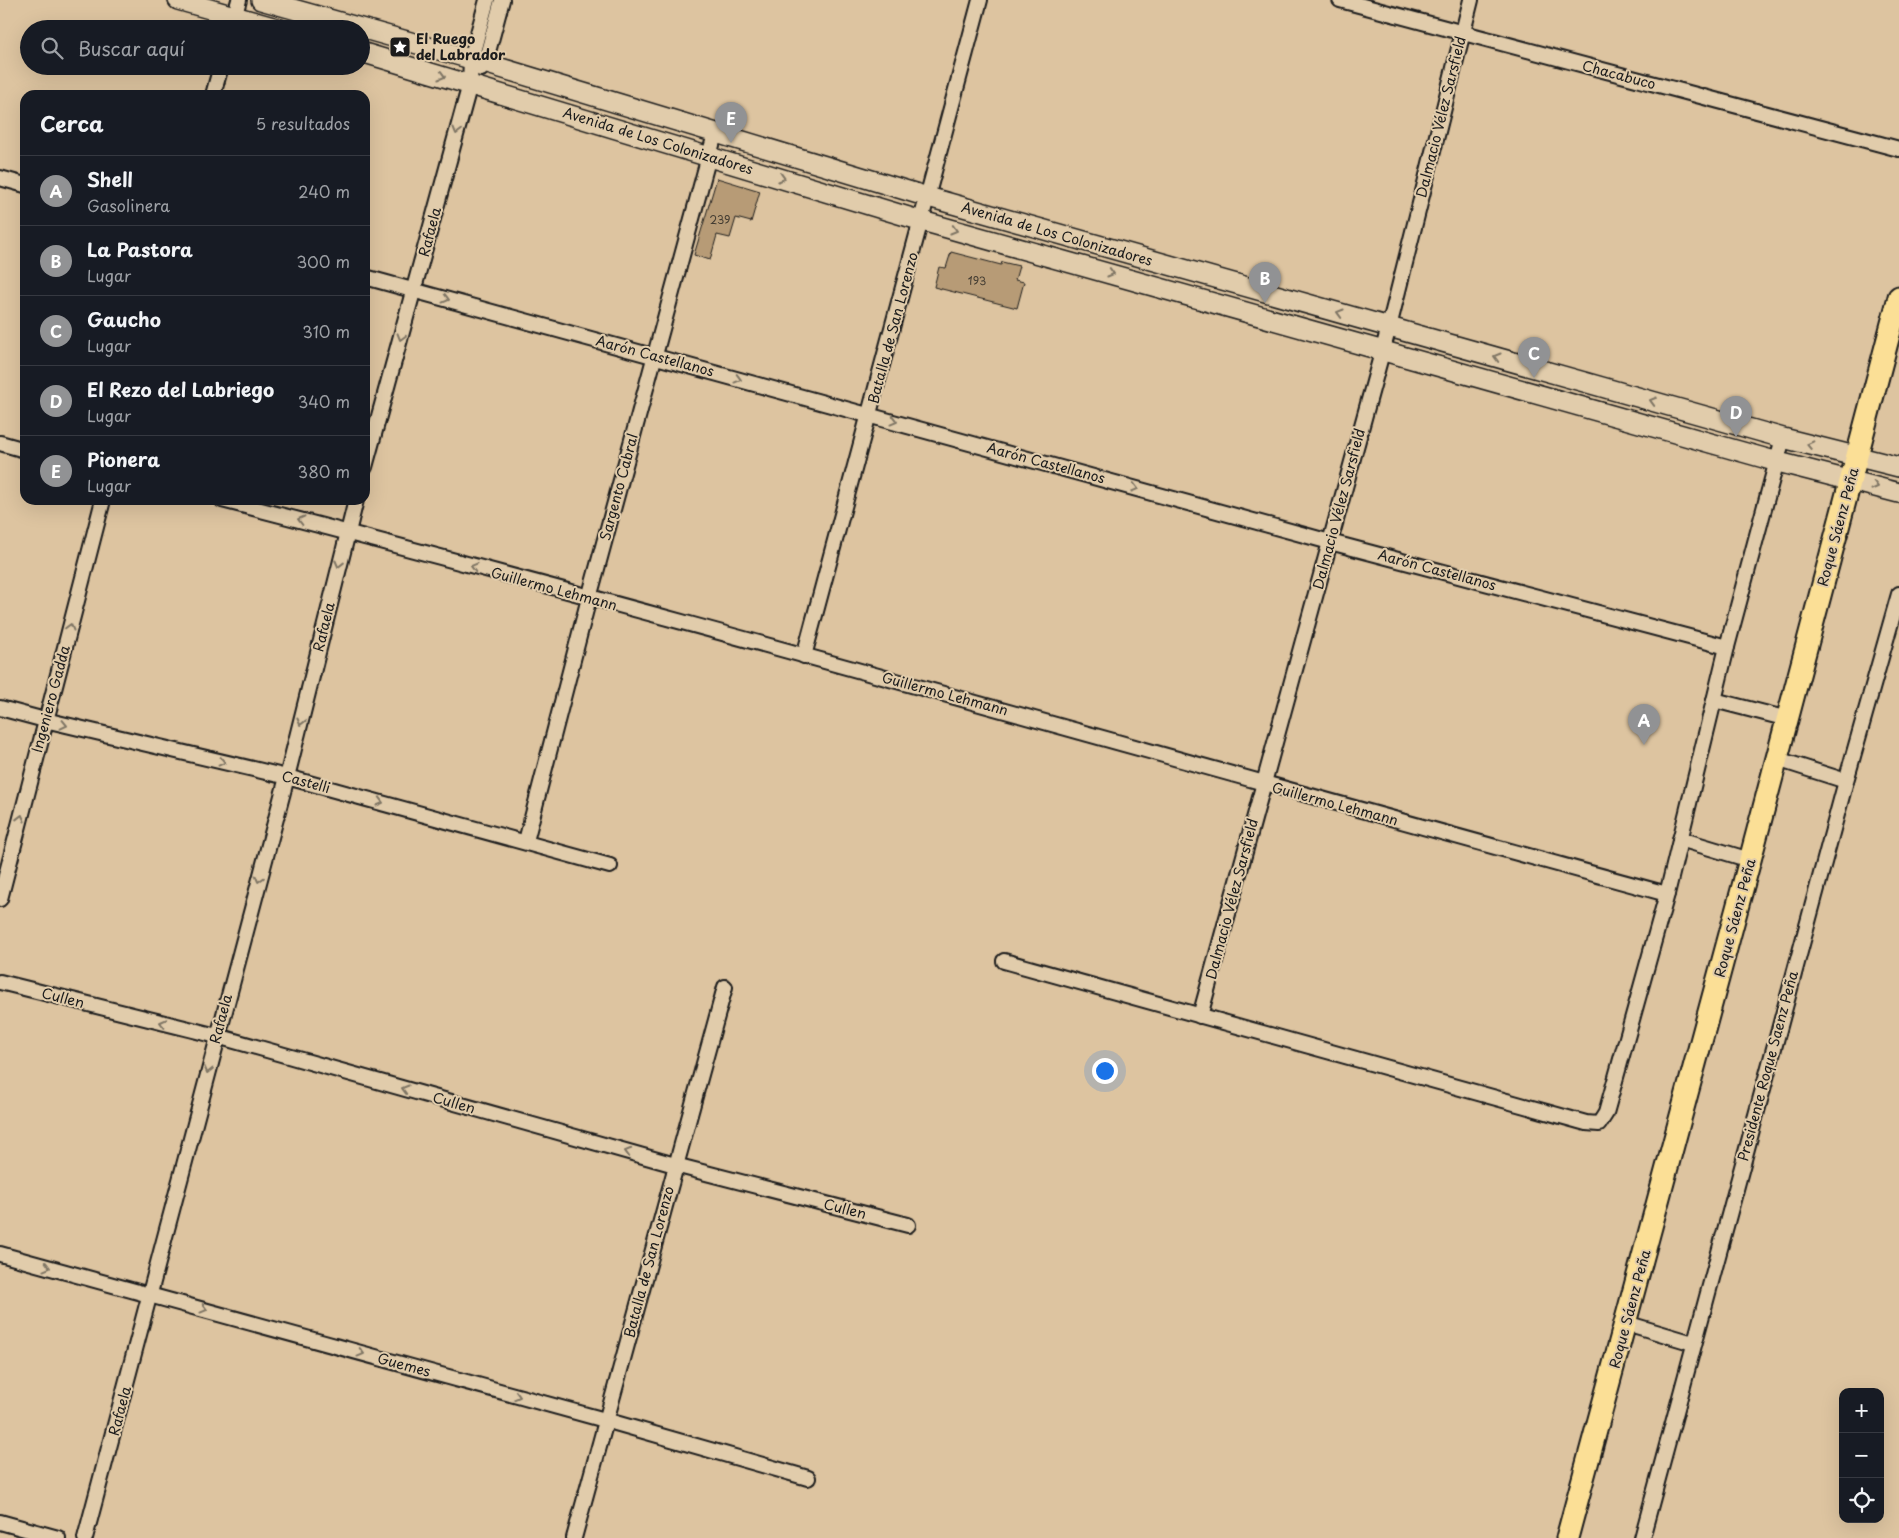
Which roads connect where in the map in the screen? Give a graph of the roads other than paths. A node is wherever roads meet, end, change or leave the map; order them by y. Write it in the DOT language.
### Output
graph roads {
  1 [pos="178,0"];
  2 [pos="261,0"];
  3 [pos="487,0"];
  4 [pos="502,0"];
  5 [pos="980,0"];
  6 [pos="1340,0"];
  7 [pos="1471,0"];
  8 [pos="235,15"];
  9 [pos="251,20"];
  10 [pos="332,20"];
  11 [pos="370,31"];
  12 [pos="1462,34"];
  13 [pos="370,55"];
  14 [pos="478,61"];
  15 [pos="219,75"];
  16 [pos="470,84"];
  17 [pos="214,90"];
  18 [pos="715,134"];
  19 [pos="1899,149"];
  20 [pos="708,156"];
  21 [pos="0,178"];
  22 [pos="20,184"];
  23 [pos="928,197"];
  24 [pos="922,221"];
  25 [pos="370,278"];
  26 [pos="414,290"];
  27 [pos="1899,297"];
  28 [pos="1389,327"];
  29 [pos="1382,349"];
  30 [pos="655,356"];
  31 [pos="870,414"];
  32 [pos="1783,438"];
  33 [pos="0,443"];
  34 [pos="20,449"];
  35 [pos="370,449"];
  36 [pos="1857,456"];
  37 [pos="1778,462"];
  38 [pos="1899,467"];
  39 [pos="1851,480"];
  40 [pos="1899,492"];
  41 [pos="102,505"];
  42 [pos="243,505"];
  43 [pos="355,505"];
  44 [pos="347,532"];
  45 [pos="1330,542"];
  46 [pos="1899,594"];
  47 [pos="589,598"];
  48 [pos="1728,647"];
  49 [pos="804,656"];
  50 [pos="1714,700"];
  51 [pos="0,708"];
  52 [pos="1788,719"];
  53 [pos="45,720"];
  54 [pos="1777,759"];
  55 [pos="287,777"];
  56 [pos="1846,780"];
  57 [pos="1262,784"];
  58 [pos="1680,839"];
  59 [pos="526,841"];
  60 [pos="1750,860"];
  61 [pos="610,866"];
  62 [pos="1667,894"];
  63 [pos="0,899"];
  64 [pos="1004,961"];
  65 [pos="0,982"];
  66 [pos="725,987"];
  67 [pos="1200,1016"];
  68 [pos="217,1036"];
  69 [pos="675,1165"];
  70 [pos="908,1225"];
  71 [pos="0,1254"];
  72 [pos="151,1295"];
  73 [pos="1626,1323"];
  74 [pos="1693,1343"];
  75 [pos="606,1420"];
  76 [pos="808,1478"];
  77 [pos="0,1522"];
  78 [pos="58,1538"];
  79 [pos="85,1538"];
  80 [pos="574,1538"];
  81 [pos="1567,1538"];
  82 [pos="1642,1538"];
  1 -- 8 [label="main road"];
  2 -- 10 [label="main road, Avenida de Los Colonizadores"];
  3 -- 14 [label="street, Rafaela"];
  4 -- 14 [label="street, Rafaela"];
  5 -- 23 [label="street, Batalla de San Lorenzo"];
  6 -- 12 [label="street, Chacabuco"];
  7 -- 12 [label="street, Dalmacio Vélez Sarsfield"];
  8 -- 9 [label="main road"];
  11 -- 14 [label="main road, Avenida de Los Colonizadores"];
  12 -- 19 [label="street, Chacabuco"];
  12 -- 28 [label="street, Dalmacio Vélez Sarsfield"];
  13 -- 16 [label="main road, Avenida de Los Colonizadores, one-way"];
  14 -- 16 [label="street, Rafaela"];
  14 -- 18 [label="main road, Avenida de Los Colonizadores"];
  15 -- 17 [label="street"];
  16 -- 20 [label="main road, Avenida de Los Colonizadores"];
  16 -- 26 [label="street, Rafaela, one-way"];
  18 -- 20 [label="street, Sargento Cabral"];
  18 -- 23 [label="main road, Avenida de Los Colonizadores"];
  20 -- 24 [label="main road, Avenida de Los Colonizadores, one-way"];
  20 -- 30 [label="street, Sargento Cabral"];
  21 -- 22 [label="street"];
  23 -- 24 [label="street, Batalla de San Lorenzo"];
  28 -- 23 [label="main road, Avenida de Los Colonizadores, one-way"];
  24 -- 29 [label="main road, Avenida de Los Colonizadores, one-way"];
  24 -- 31 [label="street, Batalla de San Lorenzo"];
  25 -- 26 [label="street, Aarón Castellanos"];
  26 -- 30 [label="street, Aarón Castellanos, one-way"];
  26 -- 35 [label="street, Rafaela, one-way"];
  27 -- 36 [label="main road, Roque Sáenz Peña"];
  28 -- 29 [label="street, Dalmacio Vélez Sarsfield"];
  32 -- 28 [label="main road, Avenida de Los Colonizadores, one-way"];
  29 -- 37 [label="main road, Avenida de Los Colonizadores"];
  29 -- 45 [label="street, Dalmacio Vélez Sarsfield"];
  30 -- 31 [label="street, Aarón Castellanos, one-way"];
  30 -- 47 [label="street, Sargento Cabral"];
  31 -- 45 [label="street, Aarón Castellanos, one-way"];
  31 -- 49 [label="street, Batalla de San Lorenzo"];
  36 -- 32 [label="main road, Avenida de Los Colonizadores, one-way"];
  32 -- 37 [label="street"];
  33 -- 34 [label="street"];
  36 -- 38 [label="main road, Avenida de Los Colonizadores"];
  36 -- 39 [label="main road, Roque Sáenz Peña"];
  37 -- 39 [label="main road, Avenida de Los Colonizadores"];
  37 -- 48 [label="street"];
  39 -- 40 [label="main road, Avenida de Los Colonizadores, one-way"];
  39 -- 52 [label="main road, Roque Sáenz Peña"];
  53 -- 41 [label="street, Ingeniero Gadda, one-way"];
  44 -- 42 [label="street, Guillermo Lehmann, one-way"];
  43 -- 44 [label="street, Rafaela"];
  47 -- 44 [label="street, Guillermo Lehmann, one-way"];
  44 -- 55 [label="street, Rafaela, one-way"];
  45 -- 48 [label="street, Aarón Castellanos"];
  45 -- 57 [label="street, Dalmacio Vélez Sarsfield"];
  46 -- 56 [label="street, Presidente Roque Saenz Peña"];
  47 -- 49 [label="street, Guillermo Lehmann"];
  47 -- 59 [label="street, Sargento Cabral"];
  48 -- 50 [label="street"];
  49 -- 57 [label="street, Guillermo Lehmann"];
  50 -- 52 [label="street"];
  50 -- 58 [label="street"];
  51 -- 53 [label="street, Castelli"];
  52 -- 54 [label="main road, Roque Sáenz Peña"];
  53 -- 55 [label="street, Castelli, one-way"];
  63 -- 53 [label="street, Ingeniero Gadda, one-way"];
  54 -- 56 [label="street"];
  54 -- 60 [label="main road, Roque Sáenz Peña"];
  55 -- 59 [label="street, Castelli, one-way"];
  55 -- 68 [label="street, Rafaela, one-way"];
  56 -- 74 [label="street, Presidente Roque Saenz Peña"];
  57 -- 62 [label="street, Guillermo Lehmann"];
  57 -- 67 [label="street, Dalmacio Vélez Sarsfield"];
  58 -- 60 [label="street"];
  58 -- 62 [label="street"];
  59 -- 61 [label="street, Castelli"];
  60 -- 73 [label="main road, Roque Sáenz Peña"];
  62 -- 67 [label="street"];
  64 -- 67 [label="street"];
  68 -- 65 [label="street, Cullen, one-way"];
  66 -- 69 [label="street, Batalla de San Lorenzo"];
  69 -- 68 [label="street, Cullen, one-way"];
  68 -- 72 [label="street, Rafaela, one-way"];
  69 -- 70 [label="street, Cullen"];
  69 -- 75 [label="street, Batalla de San Lorenzo"];
  71 -- 72 [label="street, Guemes, one-way"];
  72 -- 75 [label="street, Guemes, one-way"];
  72 -- 79 [label="street, Rafaela"];
  73 -- 74 [label="street"];
  73 -- 81 [label="main road, Roque Sáenz Peña"];
  74 -- 82 [label="street, Presidente Roque Saenz Peña"];
  75 -- 76 [label="street, Guemes"];
  75 -- 80 [label="street, Batalla de San Lorenzo"];
  77 -- 78 [label="street"];
}
